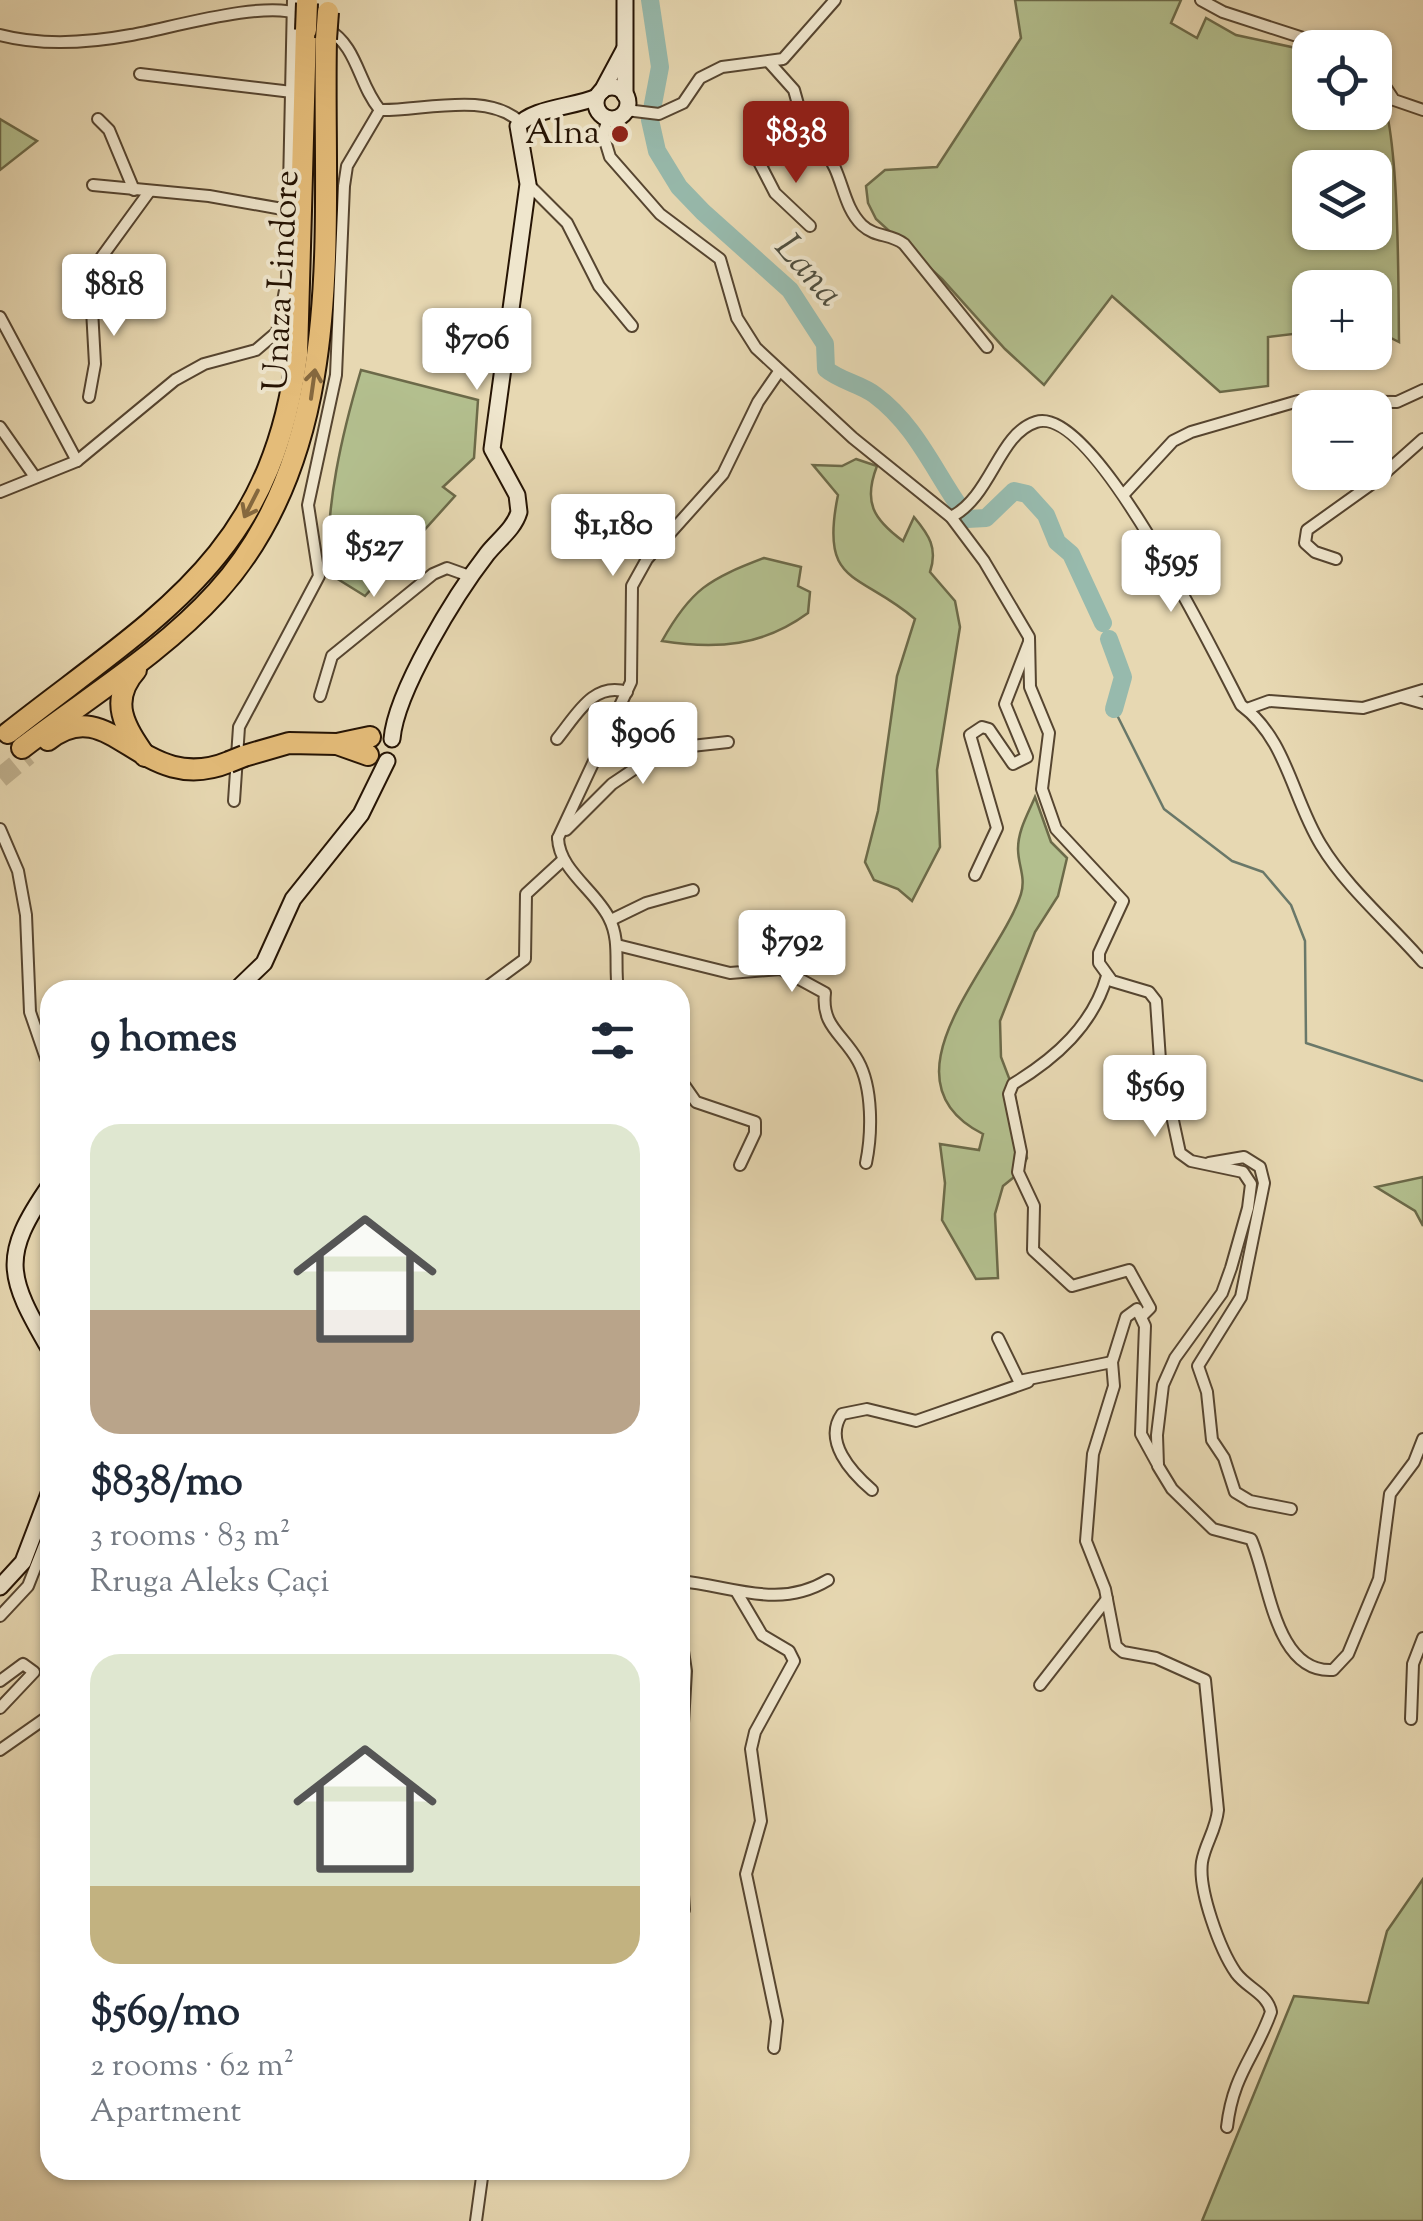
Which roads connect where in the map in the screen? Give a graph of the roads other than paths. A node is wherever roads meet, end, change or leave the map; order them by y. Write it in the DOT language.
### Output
graph roads {
  1 [pos="625,0"];
  2 [pos="835,0"];
  3 [pos="1200,0"];
  4 [pos="309,4"];
  5 [pos="1225,6"];
  6 [pos="1292,32"];
  7 [pos="0,35"];
  8 [pos="624,50"];
  9 [pos="769,62"];
  10 [pos="140,74"];
  11 [pos="292,92"];
  12 [pos="1392,97"];
  13 [pos="626,103"];
  14 [pos="601,105"];
  15 [pos="380,110"];
  16 [pos="1423,110"];
  17 [pos="98,119"];
  18 [pos="520,122"];
  19 [pos="810,147"];
  20 [pos="528,184"];
  21 [pos="94,186"];
  22 [pos="134,190"];
  23 [pos="149,192"];
  24 [pos="288,210"];
  25 [pos="810,226"];
  26 [pos="0,317"];
  27 [pos="632,326"];
  28 [pos="987,347"];
  29 [pos="778,373"];
  30 [pos="1423,389"];
  31 [pos="90,396"];
  32 [pos="0,428"];
  33 [pos="1423,439"];
  34 [pos="301,442"];
  35 [pos="76,461"];
  36 [pos="36,477"];
  37 [pos="0,492"];
  38 [pos="1124,494"];
  39 [pos="951,517"];
  40 [pos="1336,559"];
  41 [pos="472,577"];
  42 [pos="1030,641"];
  43 [pos="1423,690"];
  44 [pos="627,692"];
  45 [pos="320,696"];
  46 [pos="1401,696"];
  47 [pos="1423,704"];
  48 [pos="1247,709"];
  49 [pos="557,739"];
  50 [pos="15,741"];
  51 [pos="728,742"];
  52 [pos="379,748"];
  53 [pos="146,756"];
  54 [pos="234,801"];
  55 [pos="1,834"];
  56 [pos="558,838"];
  57 [pos="563,860"];
  58 [pos="975,875"];
  59 [pos="693,890"];
  60 [pos="610,920"];
  61 [pos="617,945"];
  62 [pos="1423,962"];
  63 [pos="1106,976"];
  64 [pos="246,980"];
  65 [pos="497,980"];
  66 [pos="618,980"];
  67 [pos="40,1041"];
  68 [pos="690,1093"];
  69 [pos="866,1163"];
  70 [pos="1207,1164"];
  71 [pos="740,1165"];
  72 [pos="40,1200"];
  73 [pos="1143,1314"];
  74 [pos="40,1331"];
  75 [pos="998,1338"];
  76 [pos="1112,1362"];
  77 [pos="1028,1382"];
  78 [pos="1423,1439"];
  79 [pos="1158,1466"];
  80 [pos="872,1490"];
  81 [pos="1291,1509"];
  82 [pos="40,1537"];
  83 [pos="39,1542"];
  84 [pos="828,1580"];
  85 [pos="690,1584"];
  86 [pos="0,1587"];
  87 [pos="736,1591"];
  88 [pos="1107,1598"];
  89 [pos="0,1616"];
  90 [pos="1423,1638"];
  91 [pos="0,1681"];
  92 [pos="1040,1685"];
  93 [pos="0,1708"];
  94 [pos="1411,1719"];
  95 [pos="40,1722"];
  96 [pos="0,1750"];
  97 [pos="774,2048"];
  98 [pos="1227,2127"];
  99 [pos="482,2180"];
  100 [pos="476,2221"];
  1 -- 8 [label="main road"];
  2 -- 9 [label="street"];
  3 -- 5 [label="street"];
  4 -- 7 [label="street"];
  4 -- 11 [label="street"];
  4 -- 15 [label="street"];
  34 -- 4 [label="highway, Unaza Lindore, one-way, bridge"];
  4 -- 50 [label="highway, Unaza Lindore, one-way, bridge"];
  5 -- 6 [label="street"];
  8 -- 13 [label="main road"];
  8 -- 14 [label="main road"];
  9 -- 13 [label="street"];
  9 -- 19 [label="street"];
  10 -- 11 [label="street"];
  11 -- 24 [label="street"];
  12 -- 16 [label="street"];
  13 -- 14 [label="main road"];
  13 -- 14 [label="main road"];
  14 -- 18 [label="main road"];
  14 -- 29 [label="street"];
  15 -- 18 [label="street"];
  15 -- 54 [label="street"];
  17 -- 22 [label="street"];
  18 -- 20 [label="main road"];
  19 -- 25 [label="street"];
  19 -- 28 [label="street"];
  20 -- 27 [label="street"];
  20 -- 41 [label="main road"];
  21 -- 22 [label="street"];
  22 -- 23 [label="street"];
  23 -- 24 [label="street"];
  23 -- 31 [label="street"];
  24 -- 35 [label="street"];
  26 -- 35 [label="street"];
  29 -- 39 [label="street"];
  29 -- 44 [label="street"];
  30 -- 38 [label="street"];
  32 -- 36 [label="street"];
  33 -- 40 [label="street"];
  34 -- 50 [label="highway, Unaza Lindore"];
  34 -- 53 [label="highway"];
  35 -- 36 [label="street"];
  36 -- 37 [label="street"];
  38 -- 39 [label="street"];
  38 -- 48 [label="street"];
  39 -- 42 [label="street"];
  41 -- 45 [label="street"];
  41 -- 52 [label="main road"];
  42 -- 58 [label="street"];
  42 -- 63 [label="street"];
  43 -- 46 [label="street"];
  44 -- 49 [label="street"];
  44 -- 56 [label="street"];
  46 -- 47 [label="street"];
  46 -- 48 [label="street"];
  48 -- 62 [label="street"];
  50 -- 53 [label="highway"];
  51 -- 56 [label="street"];
  52 -- 53 [label="highway"];
  52 -- 64 [label="main road"];
  55 -- 67 [label="street"];
  56 -- 57 [label="street"];
  57 -- 60 [label="street"];
  57 -- 65 [label="street"];
  59 -- 60 [label="street"];
  60 -- 61 [label="street"];
  61 -- 66 [label="street"];
  61 -- 69 [label="street"];
  63 -- 70 [label="street"];
  63 -- 73 [label="street"];
  68 -- 71 [label="street"];
  70 -- 79 [label="street"];
  70 -- 81 [label="street"];
  72 -- 74 [label="main road"];
  73 -- 76 [label="street"];
  73 -- 79 [label="street"];
  75 -- 77 [label="street"];
  76 -- 77 [label="street"];
  76 -- 88 [label="street"];
  77 -- 80 [label="street"];
  78 -- 79 [label="street"];
  82 -- 83 [label="main road"];
  83 -- 86 [label="main road"];
  83 -- 89 [label="street"];
  84 -- 87 [label="street"];
  85 -- 87 [label="street"];
  87 -- 97 [label="street"];
  88 -- 92 [label="street"];
  88 -- 98 [label="street"];
  90 -- 94 [label="street"];
  91 -- 93 [label="street"];
  95 -- 96 [label="street"];
  99 -- 100 [label="street"];
}
